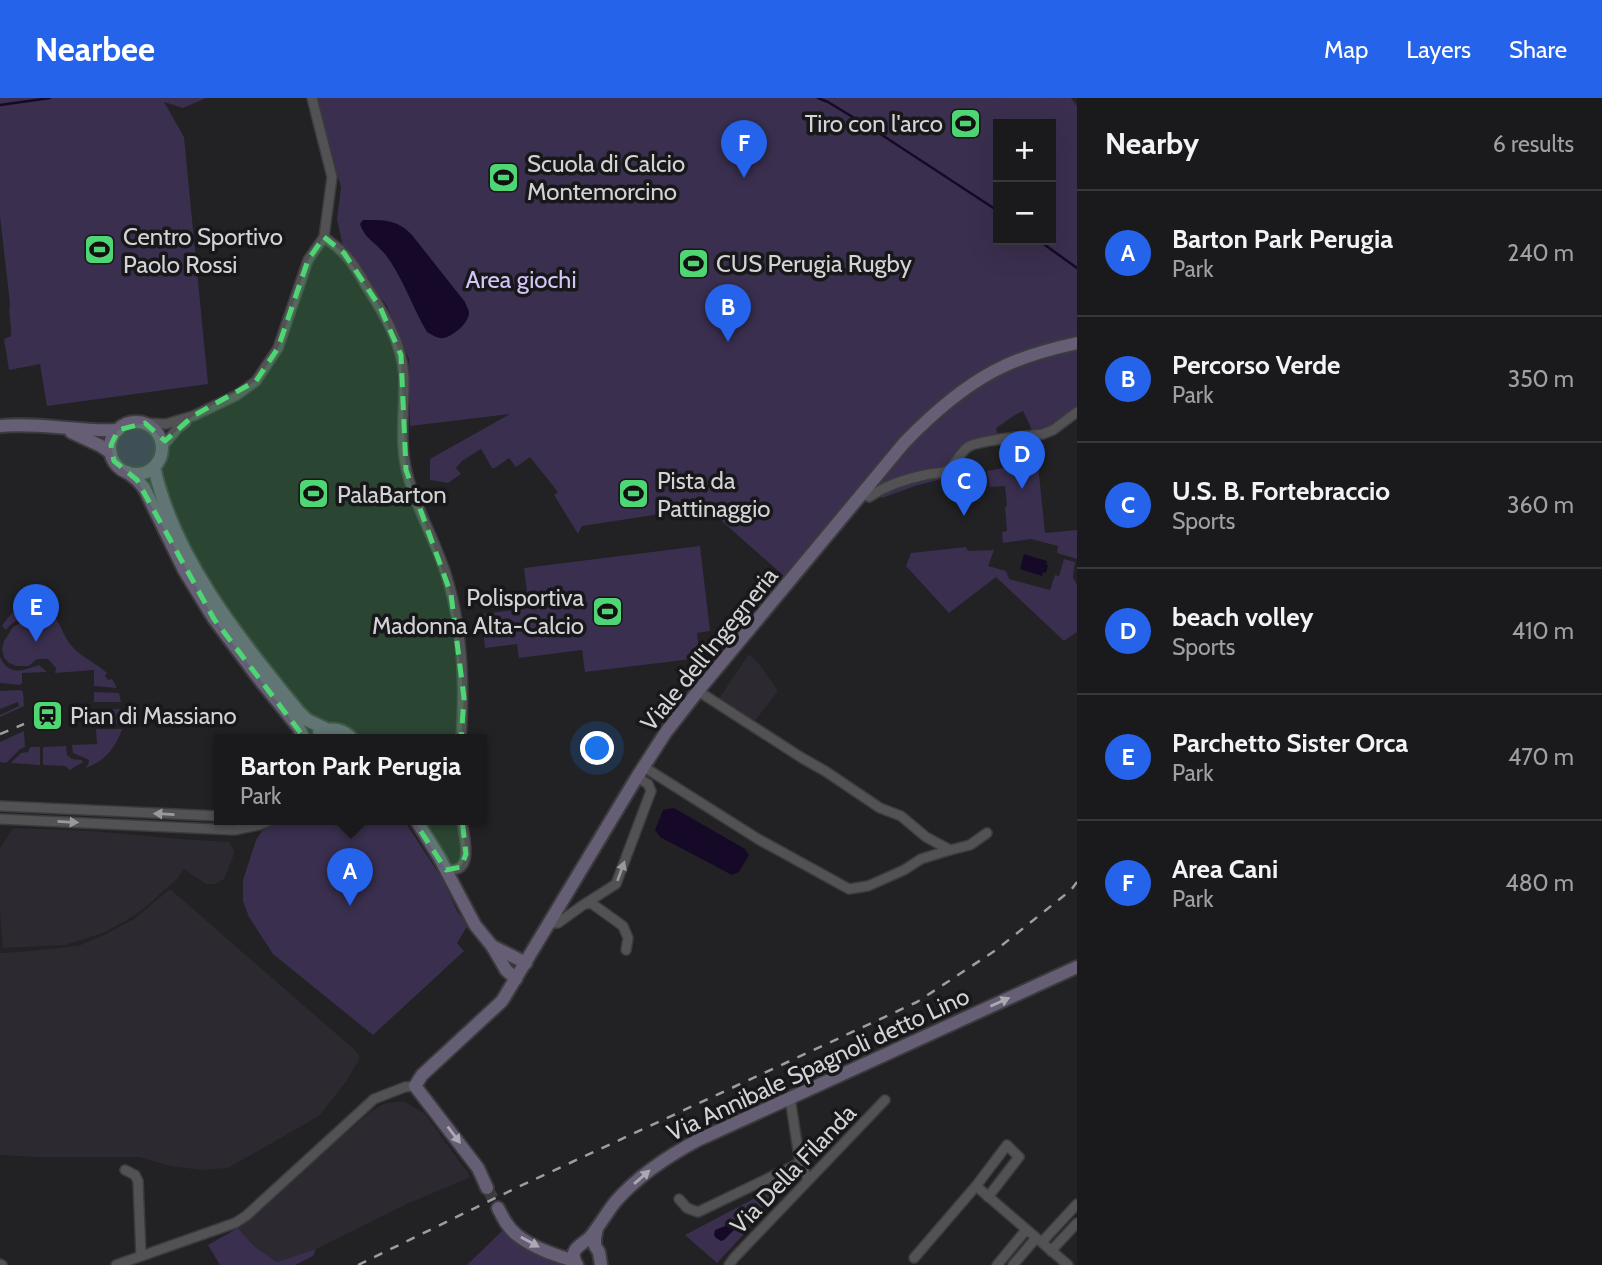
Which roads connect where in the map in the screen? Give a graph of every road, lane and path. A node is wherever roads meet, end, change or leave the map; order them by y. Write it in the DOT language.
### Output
graph roads {
  1 [pos="313,98"];
  2 [pos="324,237"];
  3 [pos="1077,343"];
  4 [pos="1077,412"];
  5 [pos="193,416"];
  6 [pos="145,423"];
  7 [pos="0,426"];
  8 [pos="58,426"];
  9 [pos="118,430"];
  10 [pos="162,447"];
  11 [pos="111,453"];
  12 [pos="154,467"];
  13 [pos="127,472"];
  14 [pos="863,492"];
  15 [pos="698,691"];
  16 [pos="326,729"];
  17 [pos="303,734"];
  18 [pos="316,734"];
  19 [pos="346,734"];
  20 [pos="461,734"];
  21 [pos="640,772"];
  22 [pos="0,806"];
  23 [pos="214,816"];
  24 [pos="0,819"];
  25 [pos="259,825"];
  26 [pos="419,825"];
  27 [pos="462,825"];
  28 [pos="987,833"];
  29 [pos="950,850"];
  30 [pos="446,870"];
  31 [pos="583,905"];
  32 [pos="549,923"];
  33 [pos="492,946"];
  34 [pos="626,950"];
  35 [pos="526,962"];
  36 [pos="1077,967"];
  37 [pos="516,979"];
  38 [pos="415,1086"];
  39 [pos="790,1098"];
  40 [pos="885,1100"];
  41 [pos="800,1163"];
  42 [pos="125,1170"];
  43 [pos="808,1179"];
  44 [pos="976,1186"];
  45 [pos="487,1188"];
  46 [pos="988,1197"];
  47 [pos="679,1199"];
  48 [pos="1077,1204"];
  49 [pos="498,1208"];
  50 [pos="1077,1223"];
  51 [pos="1026,1230"];
  52 [pos="1039,1240"];
  53 [pos="1051,1251"];
  54 [pos="141,1256"];
  55 [pos="595,1256"];
  56 [pos="914,1258"];
  57 [pos="570,1262"];
  58 [pos="116,1265"];
  59 [pos="729,1265"];
  60 [pos="997,1265"];
  61 [pos="1013,1265"];
  62 [pos="1068,1265"];
  1 -- 2 [label="street"];
  2 -- 5 [label="street"];
  2 -- 20 [label="street"];
  3 -- 14 [label="street, Viale dell'Ingegneria"];
  4 -- 14 [label="street"];
  5 -- 6 [label="street"];
  5 -- 10 [label="street"];
  6 -- 9 [label="street"];
  6 -- 10 [label="street"];
  7 -- 8 [label="street"];
  8 -- 9 [label="street"];
  8 -- 11 [label="street"];
  9 -- 11 [label="street"];
  10 -- 12 [label="street"];
  11 -- 13 [label="street"];
  12 -- 13 [label="street"];
  12 -- 16 [label="street"];
  13 -- 17 [label="street"];
  14 -- 15 [label="street, Viale dell'Ingegneria"];
  15 -- 21 [label="street, Viale dell'Ingegneria"];
  15 -- 29 [label="street"];
  16 -- 18 [label="street"];
  16 -- 19 [label="street"];
  21 -- 29 [label="street"];
  31 -- 21 [label="street, one-way"];
  21 -- 32 [label="street, Viale dell'Ingegneria"];
  23 -- 22 [label="street, one-way"];
  24 -- 25 [label="street, one-way"];
  26 -- 30 [label="street"];
  27 -- 30 [label="street"];
  28 -- 29 [label="street"];
  30 -- 33 [label="street"];
  31 -- 32 [label="street"];
  31 -- 34 [label="street"];
  32 -- 35 [label="street, Viale dell'Ingegneria"];
  33 -- 35 [label="street"];
  33 -- 37 [label="street"];
  35 -- 37 [label="street, Viale dell'Ingegneria"];
  39 -- 36 [label="street, Via Annibale Spagnoli detto Lino, one-way"];
  37 -- 38 [label="street, Viale dell'Ingegneria"];
  38 -- 45 [label="street, one-way"];
  38 -- 54 [label="street"];
  39 -- 41 [label="street"];
  55 -- 39 [label="street, Via Annibale Spagnoli detto Lino, one-way"];
  40 -- 43 [label="street, Via Della Filanda"];
  41 -- 43 [label="street"];
  41 -- 47 [label="street"];
  42 -- 54 [label="street"];
  43 -- 59 [label="street, Via Della Filanda"];
  44 -- 46 [label="street"];
  44 -- 46 [label="street"];
  44 -- 56 [label="street"];
  46 -- 51 [label="street"];
  48 -- 52 [label="street"];
  49 -- 57 [label="street, one-way"];
  50 -- 53 [label="street"];
  51 -- 52 [label="street"];
  51 -- 60 [label="street"];
  52 -- 53 [label="street"];
  52 -- 61 [label="street"];
  53 -- 62 [label="street"];
  54 -- 58 [label="street"];
  55 -- 57 [label="street, Via Annibale Spagnoli detto Lino"];
}
